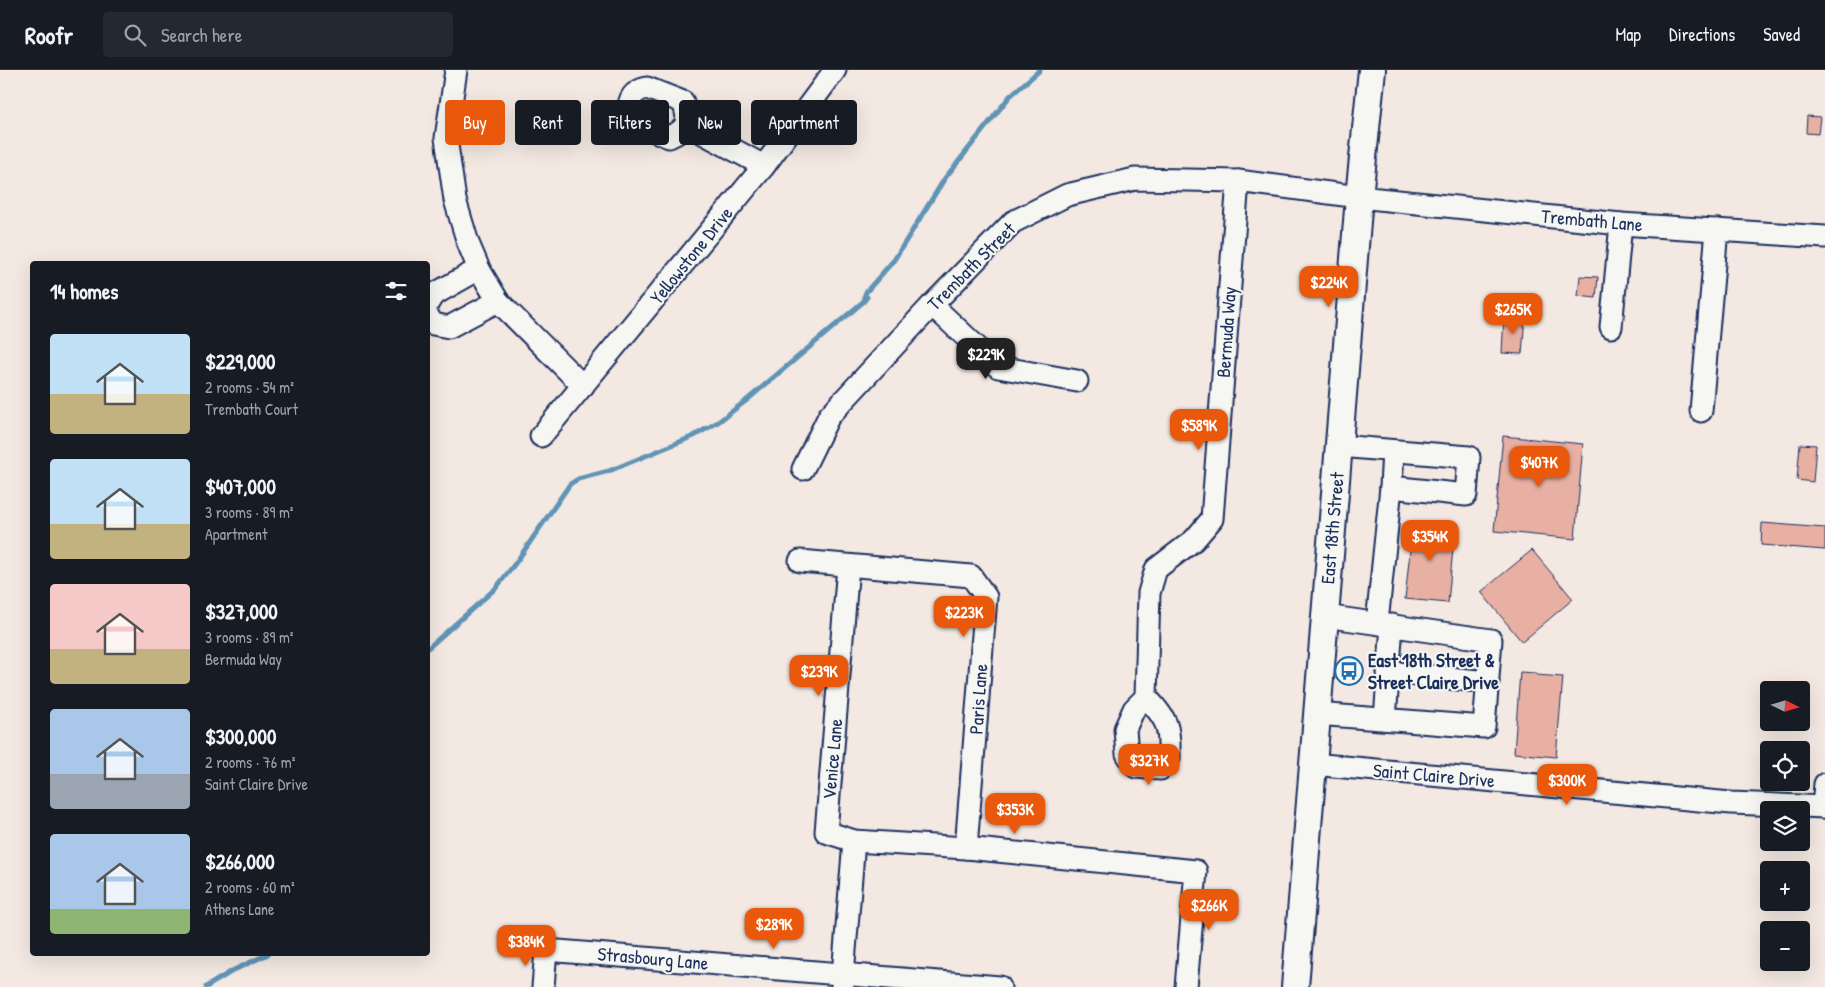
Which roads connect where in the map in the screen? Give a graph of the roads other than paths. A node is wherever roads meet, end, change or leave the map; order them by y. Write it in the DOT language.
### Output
graph roads {
  1 [pos="456,70"];
  2 [pos="835,70"];
  3 [pos="1372,70"];
  4 [pos="725,145"];
  5 [pos="764,166"];
  6 [pos="1238,181"];
  7 [pos="1359,197"];
  8 [pos="1621,224"];
  9 [pos="1717,230"];
  10 [pos="1825,237"];
  11 [pos="479,269"];
  12 [pos="430,300"];
  13 [pos="498,301"];
  14 [pos="932,305"];
  15 [pos="430,319"];
  16 [pos="1611,327"];
  17 [pos="1077,381"];
  18 [pos="583,386"];
  19 [pos="1701,411"];
  20 [pos="541,436"];
  21 [pos="1339,446"];
  22 [pos="1393,451"];
  23 [pos="803,469"];
  24 [pos="1391,487"];
  25 [pos="800,562"];
  26 [pos="848,566"];
  27 [pos="1325,616"];
  28 [pos="1384,624"];
  29 [pos="1388,672"];
  30 [pos="1488,682"];
  31 [pos="1146,697"];
  32 [pos="1316,714"];
  33 [pos="1385,719"];
  34 [pos="1312,764"];
  35 [pos="1825,784"];
  36 [pos="1824,807"];
  37 [pos="854,841"];
  38 [pos="966,848"];
  39 [pos="843,981"];
  40 [pos="543,987"];
  41 [pos="1000,987"];
  42 [pos="1186,987"];
  43 [pos="1295,987"];
  1 -- 11 [label="street"];
  2 -- 5 [label="street, Yellowstone Drive"];
  3 -- 7 [label="main road, East 18th Street"];
  4 -- 5 [label="street"];
  5 -- 18 [label="street, Yellowstone Drive"];
  6 -- 7 [label="street, Trembath Street"];
  6 -- 14 [label="street, Trembath Street"];
  6 -- 31 [label="street, Bermuda Way"];
  7 -- 8 [label="street, Trembath Lane"];
  7 -- 21 [label="main road, East 18th Street"];
  8 -- 9 [label="street, Trembath Lane"];
  8 -- 16 [label="street"];
  9 -- 10 [label="street, Trembath Lane"];
  9 -- 19 [label="street"];
  11 -- 12 [label="street"];
  11 -- 13 [label="street"];
  13 -- 15 [label="street"];
  13 -- 18 [label="street"];
  14 -- 17 [label="street"];
  14 -- 23 [label="street, Trembath Street"];
  18 -- 20 [label="street, Yellowstone Drive"];
  21 -- 22 [label="street"];
  21 -- 27 [label="main road, East 18th Street"];
  22 -- 24 [label="street"];
  22 -- 24 [label="street"];
  24 -- 28 [label="street"];
  25 -- 26 [label="street, Paris Lane"];
  26 -- 37 [label="street, Venice Lane"];
  26 -- 38 [label="street, Paris Lane"];
  27 -- 28 [label="street"];
  27 -- 32 [label="main road, East 18th Street"];
  28 -- 29 [label="street"];
  28 -- 30 [label="street"];
  29 -- 30 [label="street"];
  29 -- 33 [label="street"];
  30 -- 33 [label="street"];
  32 -- 33 [label="street"];
  32 -- 34 [label="main road, East 18th Street"];
  34 -- 36 [label="street, Saint Claire Drive"];
  34 -- 43 [label="main road, East 18th Street"];
  35 -- 36 [label="street"];
  37 -- 38 [label="street"];
  37 -- 39 [label="street"];
  38 -- 42 [label="street"];
  39 -- 40 [label="street, Strasbourg Lane"];
  39 -- 41 [label="street, Strasbourg Lane"];
}
